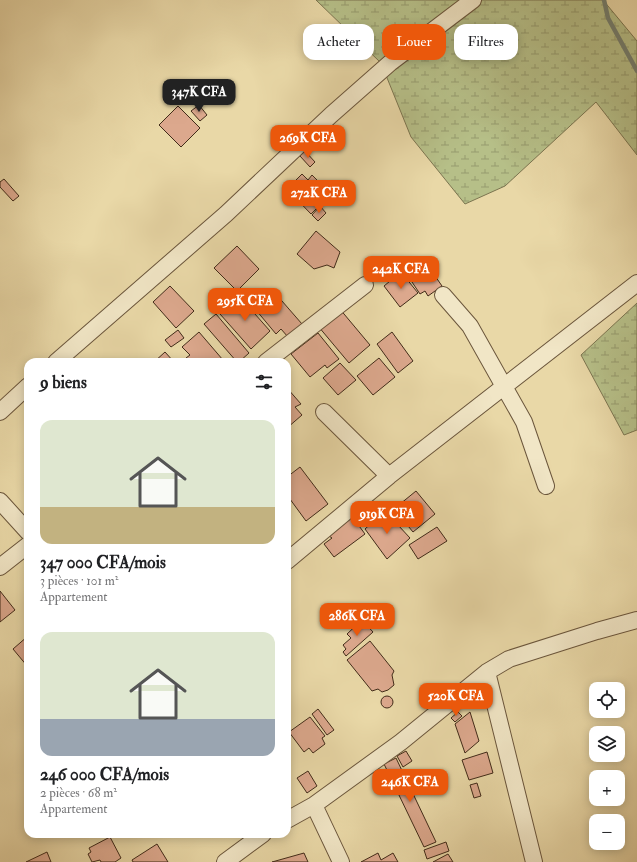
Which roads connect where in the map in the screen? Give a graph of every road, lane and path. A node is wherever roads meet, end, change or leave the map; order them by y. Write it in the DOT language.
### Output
graph roads {
  1 [pos="473,0"];
  2 [pos="637,283"];
  3 [pos="365,285"];
  4 [pos="443,294"];
  5 [pos="61,358"];
  6 [pos="271,358"];
  7 [pos="503,388"];
  8 [pos="24,390"];
  9 [pos="0,412"];
  10 [pos="324,412"];
  11 [pos="389,476"];
  12 [pos="546,486"];
  13 [pos="0,501"];
  14 [pos="24,528"];
  15 [pos="24,548"];
  16 [pos="291,558"];
  17 [pos="0,567"];
  18 [pos="637,620"];
  19 [pos="487,672"];
  20 [pos="314,805"];
  21 [pos="291,818"];
  22 [pos="257,838"];
  23 [pos="225,862"];
  24 [pos="341,862"];
  25 [pos="534,862"];
  1 -- 5 [label="street"];
  2 -- 7 [label="street"];
  3 -- 6 [label="street"];
  4 -- 7 [label="street"];
  7 -- 11 [label="street"];
  7 -- 12 [label="street"];
  8 -- 9 [label="street"];
  10 -- 11 [label="street"];
  11 -- 16 [label="street"];
  13 -- 14 [label="street"];
  15 -- 17 [label="street"];
  18 -- 19 [label="street"];
  19 -- 20 [label="street"];
  19 -- 25 [label="street"];
  20 -- 21 [label="street"];
  20 -- 24 [label="street"];
  22 -- 23 [label="street"];
}
